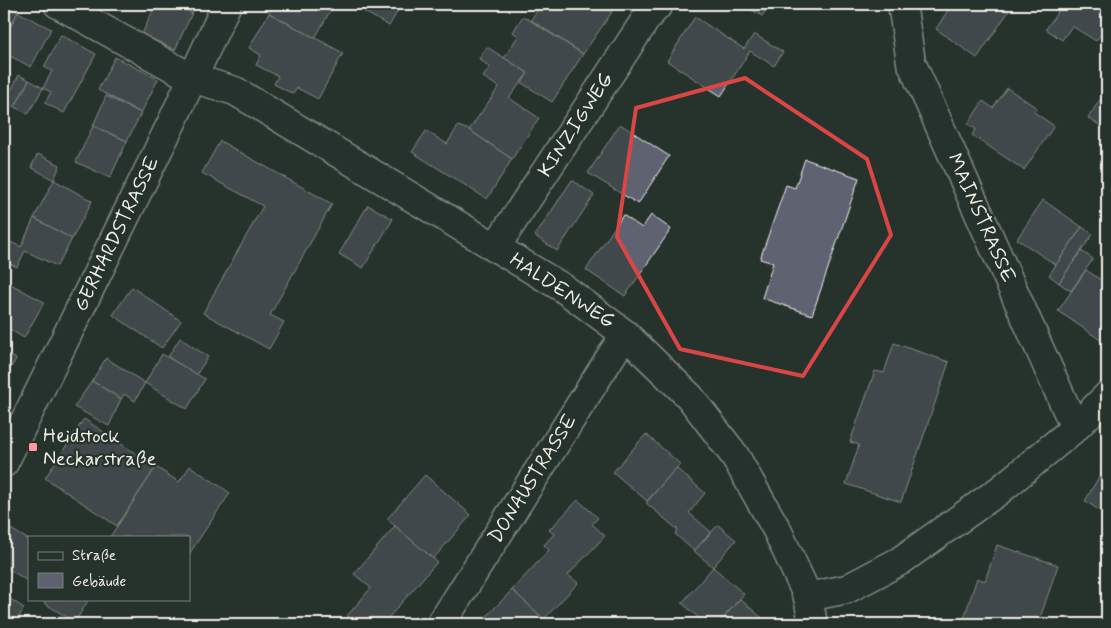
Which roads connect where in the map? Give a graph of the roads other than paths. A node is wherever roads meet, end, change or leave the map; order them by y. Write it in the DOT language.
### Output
graph roads {
  1 [pos="58,4"];
  2 [pos="227,4"];
  3 [pos="659,4"];
  4 [pos="902,4"];
  5 [pos="192,78"];
  6 [pos="495,248"];
  7 [pos="625,334"];
  8 [pos="1107,396"];
  9 [pos="1075,428"];
  10 [pos="4,463"];
  11 [pos="808,597"];
  12 [pos="443,623"];
  13 [pos="813,624"];
  1 -- 5 [label="street, HALDENWEG"];
  2 -- 5 [label="street, GERHARDSTRASSE"];
  3 -- 6 [label="street, KINZIGWEG"];
  4 -- 9 [label="street, MAINSTRASSE"];
  5 -- 6 [label="street, HALDENWEG"];
  5 -- 10 [label="street, GERHARDSTRASSE"];
  6 -- 7 [label="street, HALDENWEG"];
  7 -- 11 [label="street, HALDENWEG"];
  7 -- 12 [label="street, DONAUSTRASSE"];
  8 -- 9 [label="street"];
  9 -- 11 [label="street"];
  11 -- 13 [label="street, HALDENWEG"];
}
